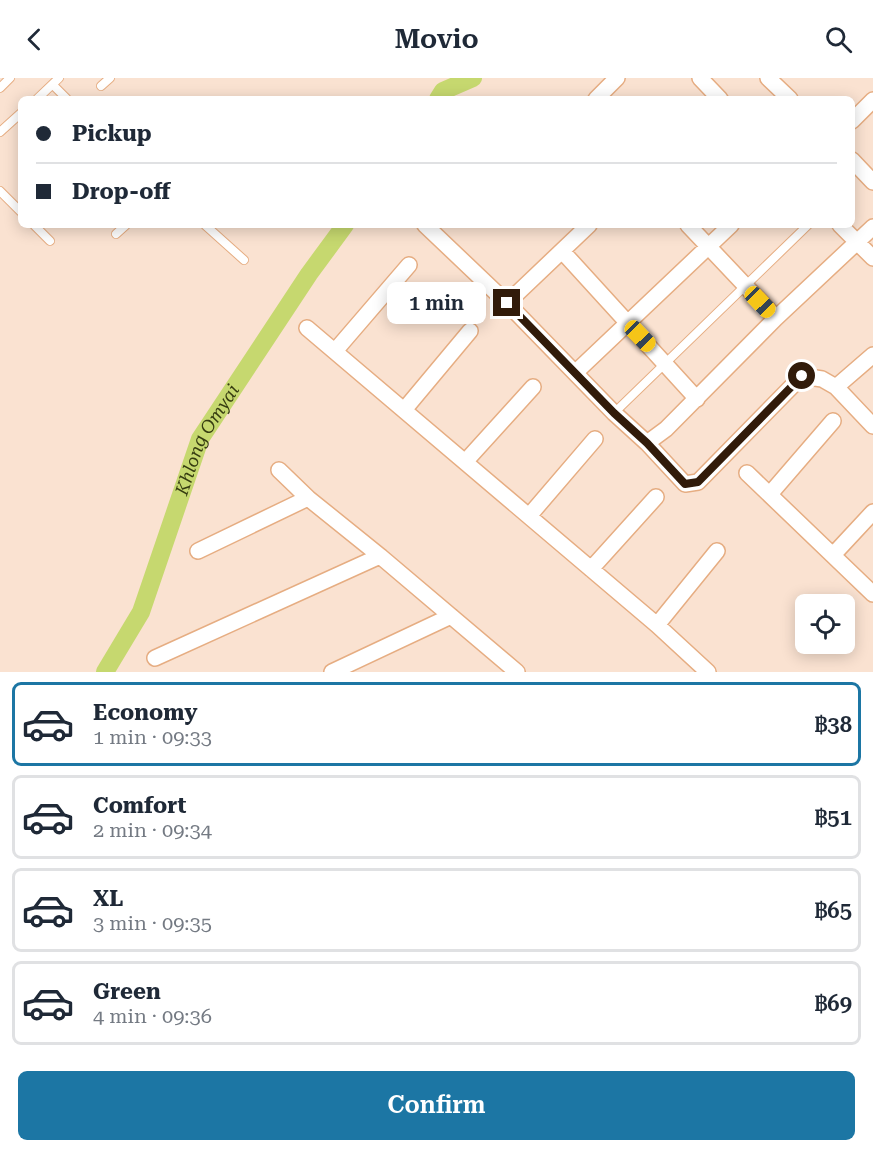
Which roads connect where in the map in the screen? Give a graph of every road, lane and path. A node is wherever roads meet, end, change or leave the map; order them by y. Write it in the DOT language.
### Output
graph roads {
  1 [pos="10,78"];
  2 [pos="59,78"];
  3 [pos="110,78"];
  4 [pos="617,78"];
  5 [pos="700,78"];
  6 [pos="768,78"];
  7 [pos="53,85"];
  8 [pos="101,86"];
  9 [pos="0,88"];
  10 [pos="40,96"];
  11 [pos="64,96"];
  12 [pos="599,96"];
  13 [pos="717,96"];
  14 [pos="787,96"];
  15 [pos="873,100"];
  16 [pos="18,116"];
  17 [pos="855,118"];
  18 [pos="0,132"];
  19 [pos="855,163"];
  20 [pos="873,182"];
  21 [pos="0,191"];
  22 [pos="18,209"];
  23 [pos="873,227"];
  24 [pos="37,228"];
  25 [pos="123,228"];
  26 [pos="208,228"];
  27 [pos="428,228"];
  28 [pos="587,228"];
  29 [pos="691,228"];
  30 [pos="728,228"];
  31 [pos="805,228"];
  32 [pos="843,228"];
  33 [pos="116,234"];
  34 [pos="50,241"];
  35 [pos="858,241"];
  36 [pos="709,248"];
  37 [pos="562,251"];
  38 [pos="873,258"];
  39 [pos="244,260"];
  40 [pos="409,265"];
  41 [pos="745,286"];
  42 [pos="507,303"];
  43 [pos="776,318"];
  44 [pos="628,323"];
  45 [pos="307,328"];
  46 [pos="470,331"];
  47 [pos="335,351"];
  48 [pos="873,355"];
  49 [pos="665,362"];
  50 [pos="576,372"];
  51 [pos="533,387"];
  52 [pos="836,387"];
  53 [pos="697,399"];
  54 [pos="404,410"];
  55 [pos="614,413"];
  56 [pos="833,421"];
  57 [pos="873,426"];
  58 [pos="595,439"];
  59 [pos="647,443"];
  60 [pos="465,462"];
  61 [pos="279,470"];
  62 [pos="747,473"];
  63 [pos="770,494"];
  64 [pos="656,497"];
  65 [pos="308,498"];
  66 [pos="873,512"];
  67 [pos="529,516"];
  68 [pos="198,551"];
  69 [pos="717,551"];
  70 [pos="833,555"];
  71 [pos="380,556"];
  72 [pos="591,569"];
  73 [pos="873,594"];
  74 [pos="451,616"];
  75 [pos="657,625"];
  76 [pos="155,658"];
  77 [pos="332,672"];
  78 [pos="517,672"];
  79 [pos="708,672"];
  1 -- 9 [label="lane"];
  2 -- 7 [label="lane"];
  3 -- 8 [label="lane"];
  4 -- 12 [label="street"];
  5 -- 13 [label="street"];
  6 -- 14 [label="street"];
  7 -- 10 [label="lane"];
  7 -- 11 [label="lane"];
  15 -- 17 [label="street"];
  16 -- 18 [label="lane"];
  19 -- 20 [label="street"];
  21 -- 22 [label="lane"];
  23 -- 35 [label="street"];
  24 -- 34 [label="lane"];
  25 -- 33 [label="lane"];
  26 -- 39 [label="lane"];
  27 -- 42 [label="street"];
  28 -- 37 [label="street"];
  29 -- 36 [label="street"];
  30 -- 36 [label="street"];
  31 -- 41 [label="lane"];
  32 -- 35 [label="street"];
  35 -- 38 [label="street"];
  35 -- 43 [label="street"];
  36 -- 41 [label="street"];
  36 -- 44 [label="street"];
  37 -- 42 [label="street"];
  37 -- 44 [label="street"];
  40 -- 47 [label="street"];
  41 -- 43 [label="street"];
  41 -- 49 [label="lane"];
  42 -- 50 [label="street"];
  43 -- 53 [label="street"];
  44 -- 49 [label="street"];
  44 -- 50 [label="street"];
  45 -- 47 [label="street"];
  46 -- 54 [label="street"];
  47 -- 54 [label="street"];
  48 -- 52 [label="street"];
  49 -- 53 [label="street"];
  49 -- 55 [label="lane"];
  50 -- 55 [label="street"];
  51 -- 60 [label="street"];
  52 -- 57 [label="street"];
  52 -- 59 [label="street"];
  53 -- 59 [label="street"];
  54 -- 60 [label="street"];
  55 -- 59 [label="street"];
  56 -- 63 [label="street"];
  58 -- 67 [label="street"];
  60 -- 67 [label="street"];
  61 -- 65 [label="street"];
  62 -- 63 [label="street"];
  63 -- 70 [label="street"];
  64 -- 72 [label="street"];
  65 -- 68 [label="street"];
  65 -- 71 [label="street"];
  66 -- 70 [label="street"];
  67 -- 72 [label="street"];
  69 -- 75 [label="street"];
  70 -- 73 [label="street"];
  71 -- 74 [label="street"];
  71 -- 76 [label="street"];
  72 -- 75 [label="street"];
  74 -- 77 [label="street"];
  74 -- 78 [label="street"];
  75 -- 79 [label="street"];
}
